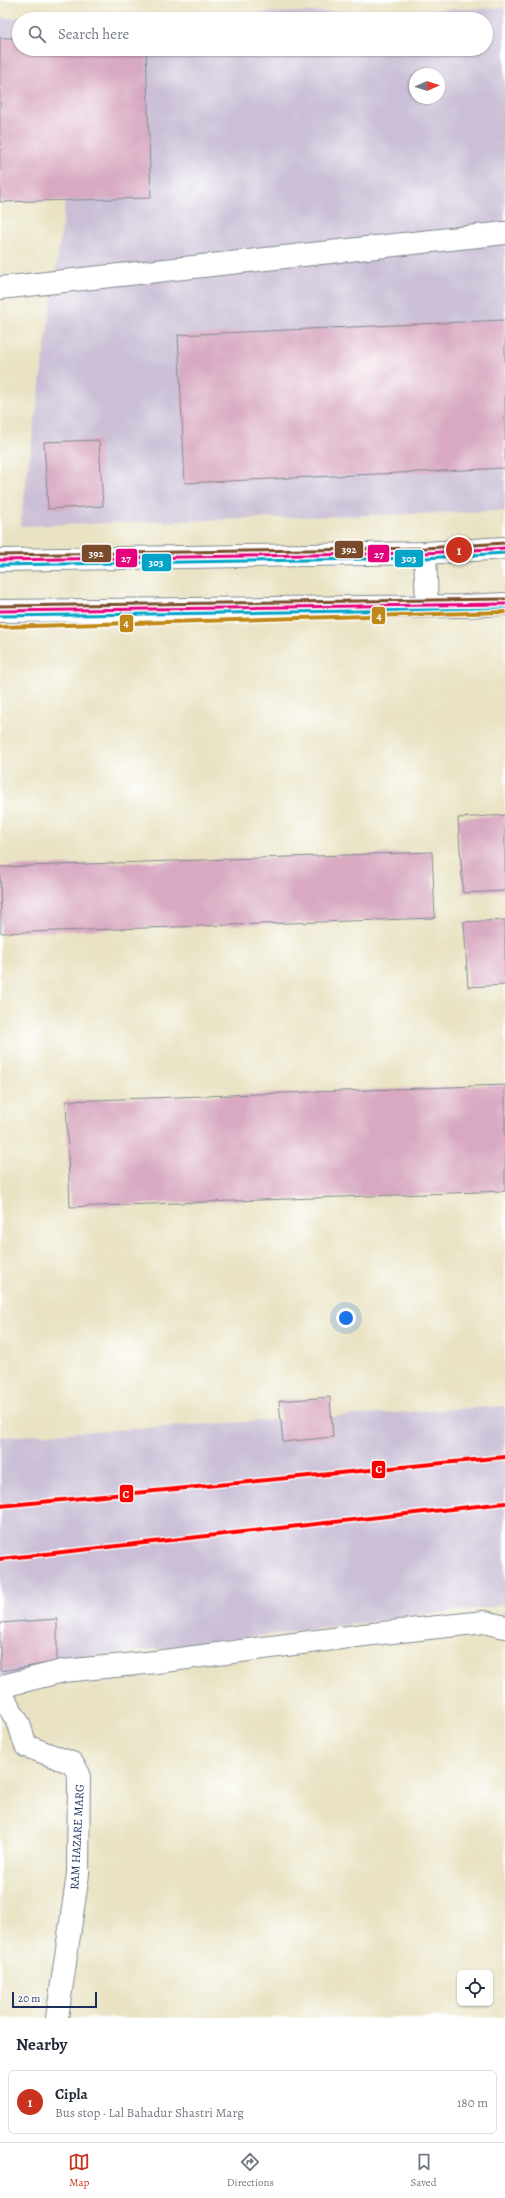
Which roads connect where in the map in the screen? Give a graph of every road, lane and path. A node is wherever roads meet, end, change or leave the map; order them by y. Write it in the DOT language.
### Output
graph roads {
  1 [pos="505,233"];
  2 [pos="0,288"];
  3 [pos="505,548"];
  4 [pos="425,553"];
  5 [pos="0,560"];
  6 [pos="505,604"];
  7 [pos="427,606"];
  8 [pos="0,611"];
  9 [pos="505,1627"];
  10 [pos="1,1695"];
  11 [pos="57,2018"];
  1 -- 2 [label="main road"];
  3 -- 4 [label="main road"];
  4 -- 5 [label="main road"];
  4 -- 7 [label="main road"];
  6 -- 7 [label="main road"];
  7 -- 8 [label="main road"];
  9 -- 10 [label="main road"];
  10 -- 11 [label="main road, RAM HAZARE MARG"];
}
